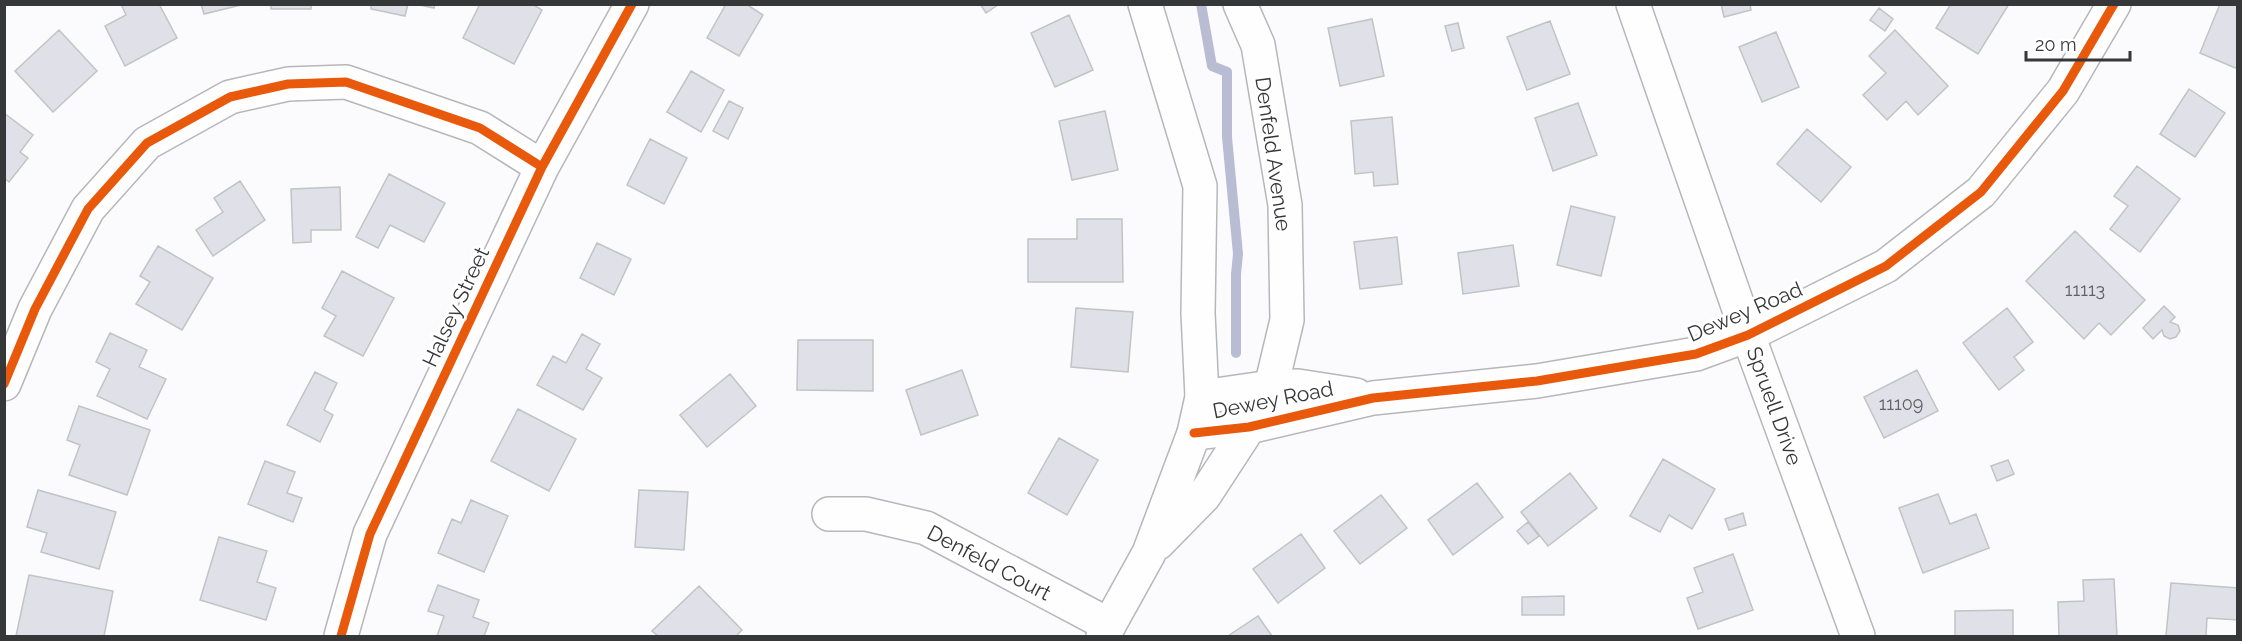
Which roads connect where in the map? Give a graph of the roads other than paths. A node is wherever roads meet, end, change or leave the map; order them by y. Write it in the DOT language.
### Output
graph roads {
  1 [pos="632,4"];
  2 [pos="1145,4"];
  3 [pos="1240,4"];
  4 [pos="1633,4"];
  5 [pos="2114,4"];
  6 [pos="542,167"];
  7 [pos="1748,335"];
  8 [pos="4,384"];
  9 [pos="1271,387"];
  10 [pos="1202,397"];
  11 [pos="1373,398"];
  12 [pos="1248,427"];
  13 [pos="1194,433"];
  14 [pos="830,514"];
  15 [pos="1149,553"];
  16 [pos="1106,631"];
  17 [pos="341,636"];
  18 [pos="1857,636"];
  1 -- 6 [label="street, Halsey Street"];
  2 -- 10 [label="street, Denfeld Avenue"];
  3 -- 9 [label="street, Denfeld Avenue"];
  4 -- 7 [label="street, Spruell Drive"];
  5 -- 7 [label="street, Dewey Road"];
  6 -- 8 [label="street"];
  6 -- 17 [label="street, Halsey Street"];
  7 -- 11 [label="street, Dewey Road"];
  7 -- 18 [label="street, Spruell Drive"];
  9 -- 10 [label="street, Dewey Road"];
  9 -- 11 [label="street, Dewey Road"];
  9 -- 12 [label="street, Denfeld Avenue"];
  10 -- 13 [label="street, Denfeld Avenue"];
  11 -- 12 [label="street, Dewey Road"];
  12 -- 13 [label="street, Dewey Road"];
  12 -- 15 [label="street, Denfeld Avenue"];
  13 -- 15 [label="street, Denfeld Avenue"];
  14 -- 16 [label="street, Denfeld Court"];
  15 -- 16 [label="street, Denfeld Avenue"];
}
